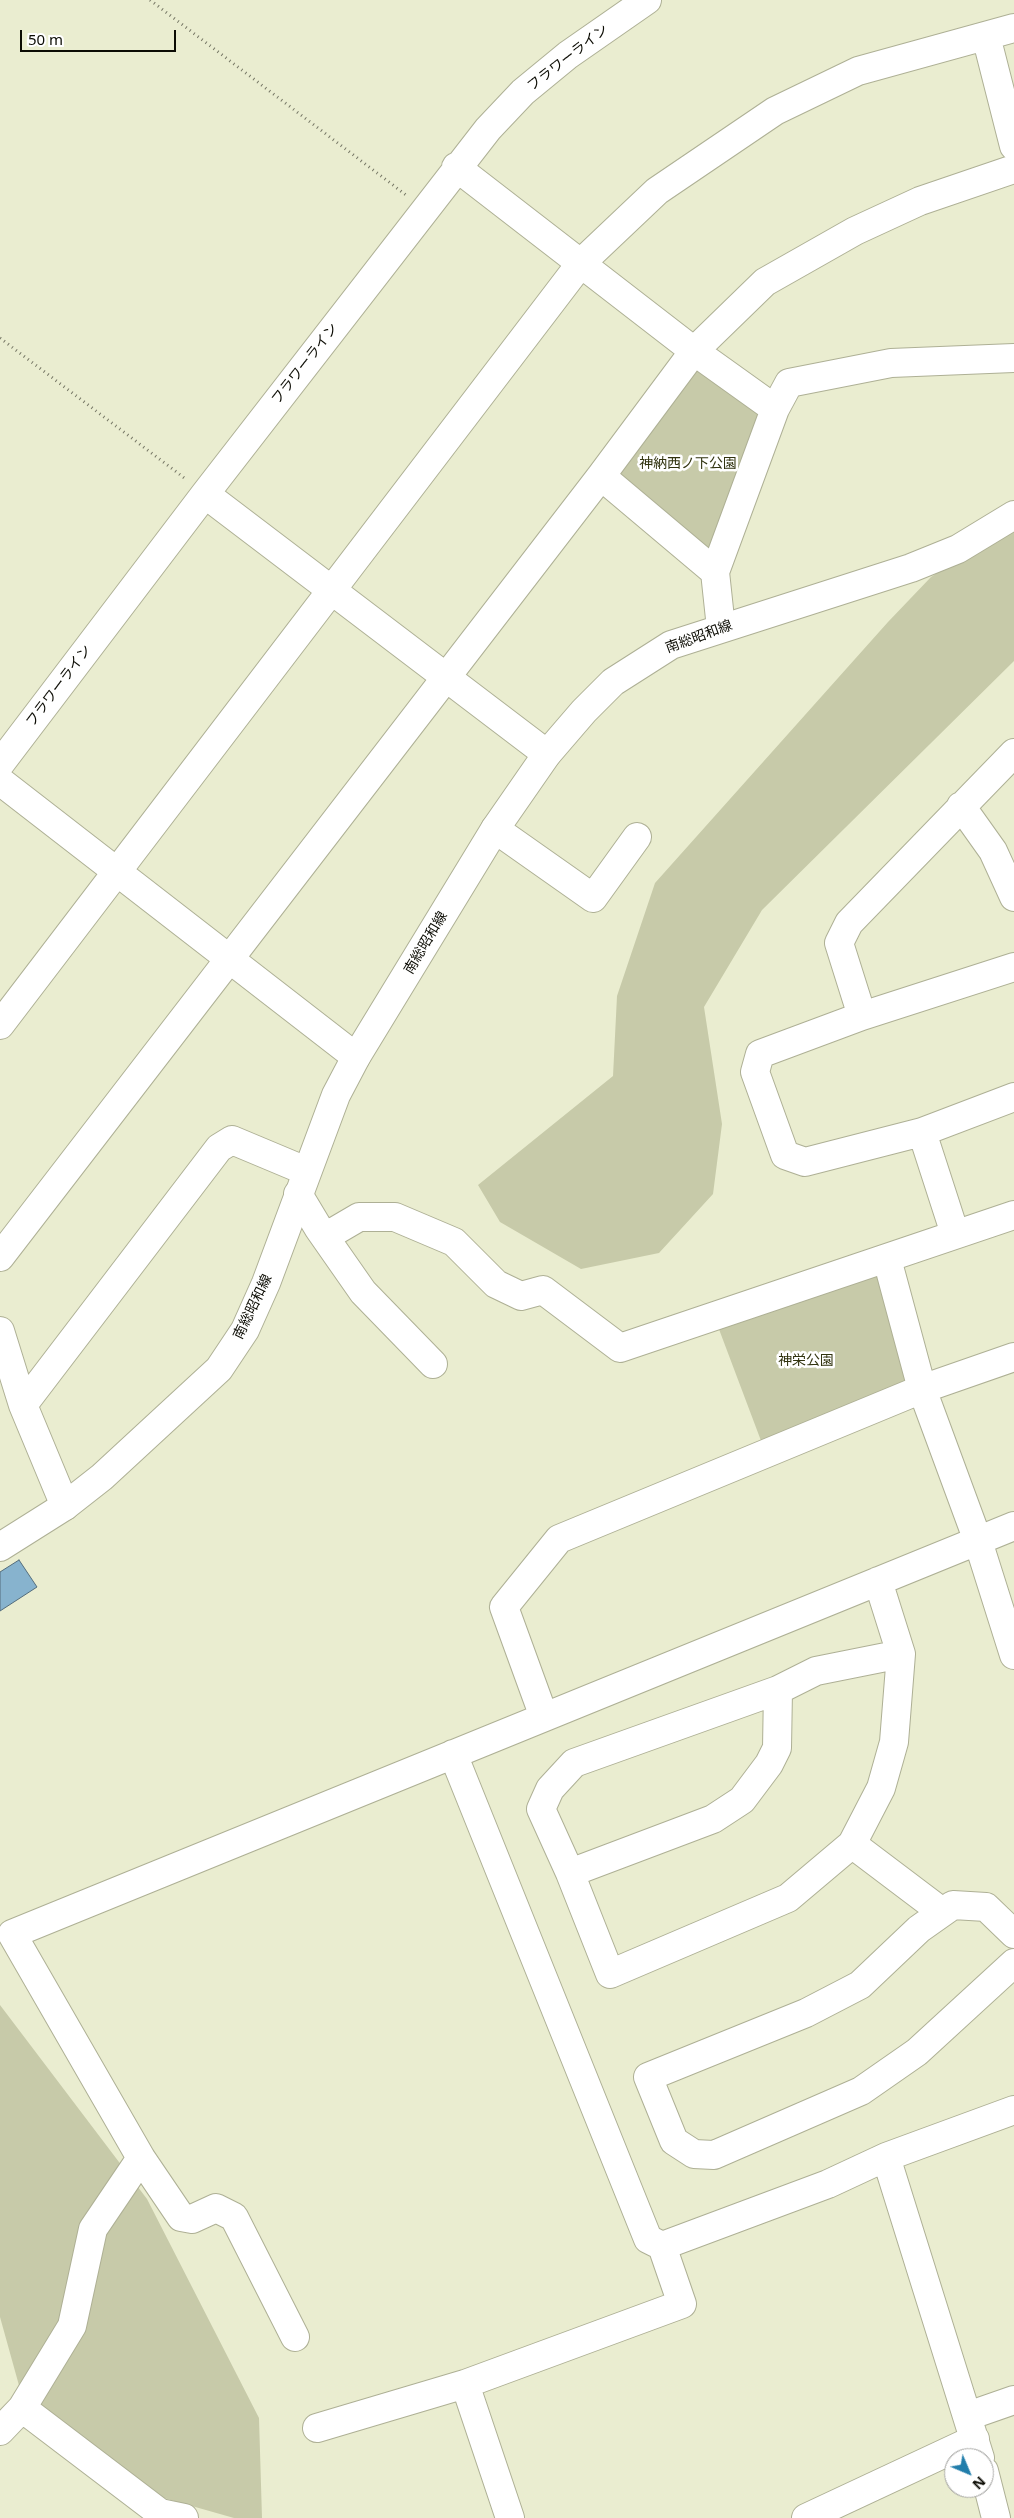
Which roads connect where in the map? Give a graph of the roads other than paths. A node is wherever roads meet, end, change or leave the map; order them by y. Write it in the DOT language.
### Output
graph roads {
  1 [pos="639,2"];
  2 [pos="1014,28"];
  3 [pos="986,36"];
  4 [pos="1014,146"];
  5 [pos="456,167"];
  6 [pos="1014,169"];
  7 [pos="581,264"];
  8 [pos="694,351"];
  9 [pos="1014,358"];
  10 [pos="775,409"];
  11 [pos="601,476"];
  12 [pos="205,494"];
  13 [pos="1014,515"];
  14 [pos="715,572"];
  15 [pos="331,590"];
  16 [pos="721,628"];
  17 [pos="445,676"];
  18 [pos="1014,753"];
  19 [pos="547,754"];
  20 [pos="0,764"];
  21 [pos="0,781"];
  22 [pos="961,806"];
  23 [pos="495,830"];
  24 [pos="637,837"];
  25 [pos="118,873"];
  26 [pos="1014,897"];
  27 [pos="229,959"];
  28 [pos="1014,967"];
  29 [pos="862,1016"];
  30 [pos="0,1025"];
  31 [pos="356,1057"];
  32 [pos="1014,1097"];
  33 [pos="922,1132"];
  34 [pos="302,1183"];
  35 [pos="1014,1215"];
  36 [pos="319,1228"];
  37 [pos="955,1234"];
  38 [pos="0,1257"];
  39 [pos="887,1259"];
  40 [pos="0,1331"];
  41 [pos="1014,1357"];
  42 [pos="433,1364"];
  43 [pos="922,1389"];
  44 [pos="22,1405"];
  45 [pos="65,1506"];
  46 [pos="1014,1526"];
  47 [pos="978,1541"];
  48 [pos="0,1547"];
  49 [pos="878,1581"];
  50 [pos="1009,1623"];
  51 [pos="901,1654"];
  52 [pos="1014,1655"];
  53 [pos="778,1690"];
  54 [pos="544,1717"];
  55 [pos="453,1754"];
  56 [pos="852,1844"];
  57 [pos="570,1873"];
  58 [pos="942,1912"];
  59 [pos="1014,1934"];
  60 [pos="1014,1963"];
  61 [pos="1014,2110"];
  62 [pos="886,2157"];
  63 [pos="141,2158"];
  64 [pos="662,2246"];
  65 [pos="295,2337"];
  66 [pos="464,2384"];
  67 [pos="1014,2400"];
  68 [pos="22,2408"];
  69 [pos="316,2428"];
  70 [pos="0,2431"];
  71 [pos="975,2438"];
  72 [pos="991,2498"];
  73 [pos="184,2518"];
  74 [pos="510,2518"];
  75 [pos="806,2518"];
  76 [pos="996,2518"];
  1 -- 5 [label="street, フラワーライン"];
  2 -- 3 [label="street"];
  3 -- 4 [label="street"];
  3 -- 7 [label="street"];
  5 -- 7 [label="street"];
  5 -- 12 [label="street, フラワーライン"];
  6 -- 8 [label="street"];
  7 -- 8 [label="street"];
  7 -- 15 [label="street"];
  8 -- 10 [label="street"];
  8 -- 11 [label="street"];
  9 -- 10 [label="street"];
  10 -- 14 [label="street"];
  11 -- 14 [label="street"];
  11 -- 17 [label="street"];
  12 -- 15 [label="street"];
  12 -- 20 [label="street, フラワーライン"];
  13 -- 16 [label="street, 南総昭和線"];
  14 -- 16 [label="street"];
  15 -- 17 [label="street"];
  15 -- 25 [label="street"];
  16 -- 19 [label="street, 南総昭和線"];
  17 -- 19 [label="street"];
  17 -- 27 [label="street"];
  18 -- 22 [label="street"];
  19 -- 23 [label="street, 南総昭和線"];
  21 -- 25 [label="street"];
  22 -- 26 [label="street"];
  22 -- 29 [label="street"];
  23 -- 24 [label="street"];
  23 -- 31 [label="street, 南総昭和線"];
  25 -- 27 [label="street"];
  25 -- 30 [label="street"];
  27 -- 31 [label="street"];
  27 -- 38 [label="street"];
  28 -- 29 [label="street"];
  29 -- 33 [label="street"];
  31 -- 34 [label="street, 南総昭和線"];
  32 -- 33 [label="street"];
  33 -- 37 [label="street"];
  34 -- 36 [label="street"];
  34 -- 44 [label="street"];
  34 -- 45 [label="street, 南総昭和線"];
  35 -- 37 [label="street"];
  36 -- 39 [label="street"];
  36 -- 42 [label="street"];
  37 -- 39 [label="street"];
  39 -- 43 [label="street"];
  40 -- 44 [label="street"];
  41 -- 43 [label="street"];
  43 -- 47 [label="street"];
  43 -- 54 [label="street"];
  44 -- 45 [label="street"];
  45 -- 48 [label="street, 南総昭和線"];
  46 -- 47 [label="street"];
  47 -- 49 [label="street"];
  47 -- 50 [label="street"];
  49 -- 51 [label="street"];
  49 -- 54 [label="street"];
  50 -- 52 [label="street"];
  51 -- 53 [label="street"];
  51 -- 56 [label="street"];
  53 -- 57 [label="street"];
  53 -- 57 [label="street"];
  54 -- 55 [label="street"];
  55 -- 63 [label="street"];
  55 -- 64 [label="street"];
  56 -- 57 [label="street"];
  56 -- 58 [label="street"];
  58 -- 59 [label="street"];
  58 -- 60 [label="street"];
  61 -- 62 [label="street"];
  62 -- 64 [label="street"];
  62 -- 71 [label="street"];
  63 -- 65 [label="street"];
  63 -- 68 [label="street"];
  64 -- 66 [label="street"];
  66 -- 69 [label="street"];
  66 -- 74 [label="street"];
  67 -- 71 [label="street"];
  68 -- 70 [label="street"];
  68 -- 73 [label="street"];
  71 -- 75 [label="street"];
  72 -- 76 [label="street"];
}
